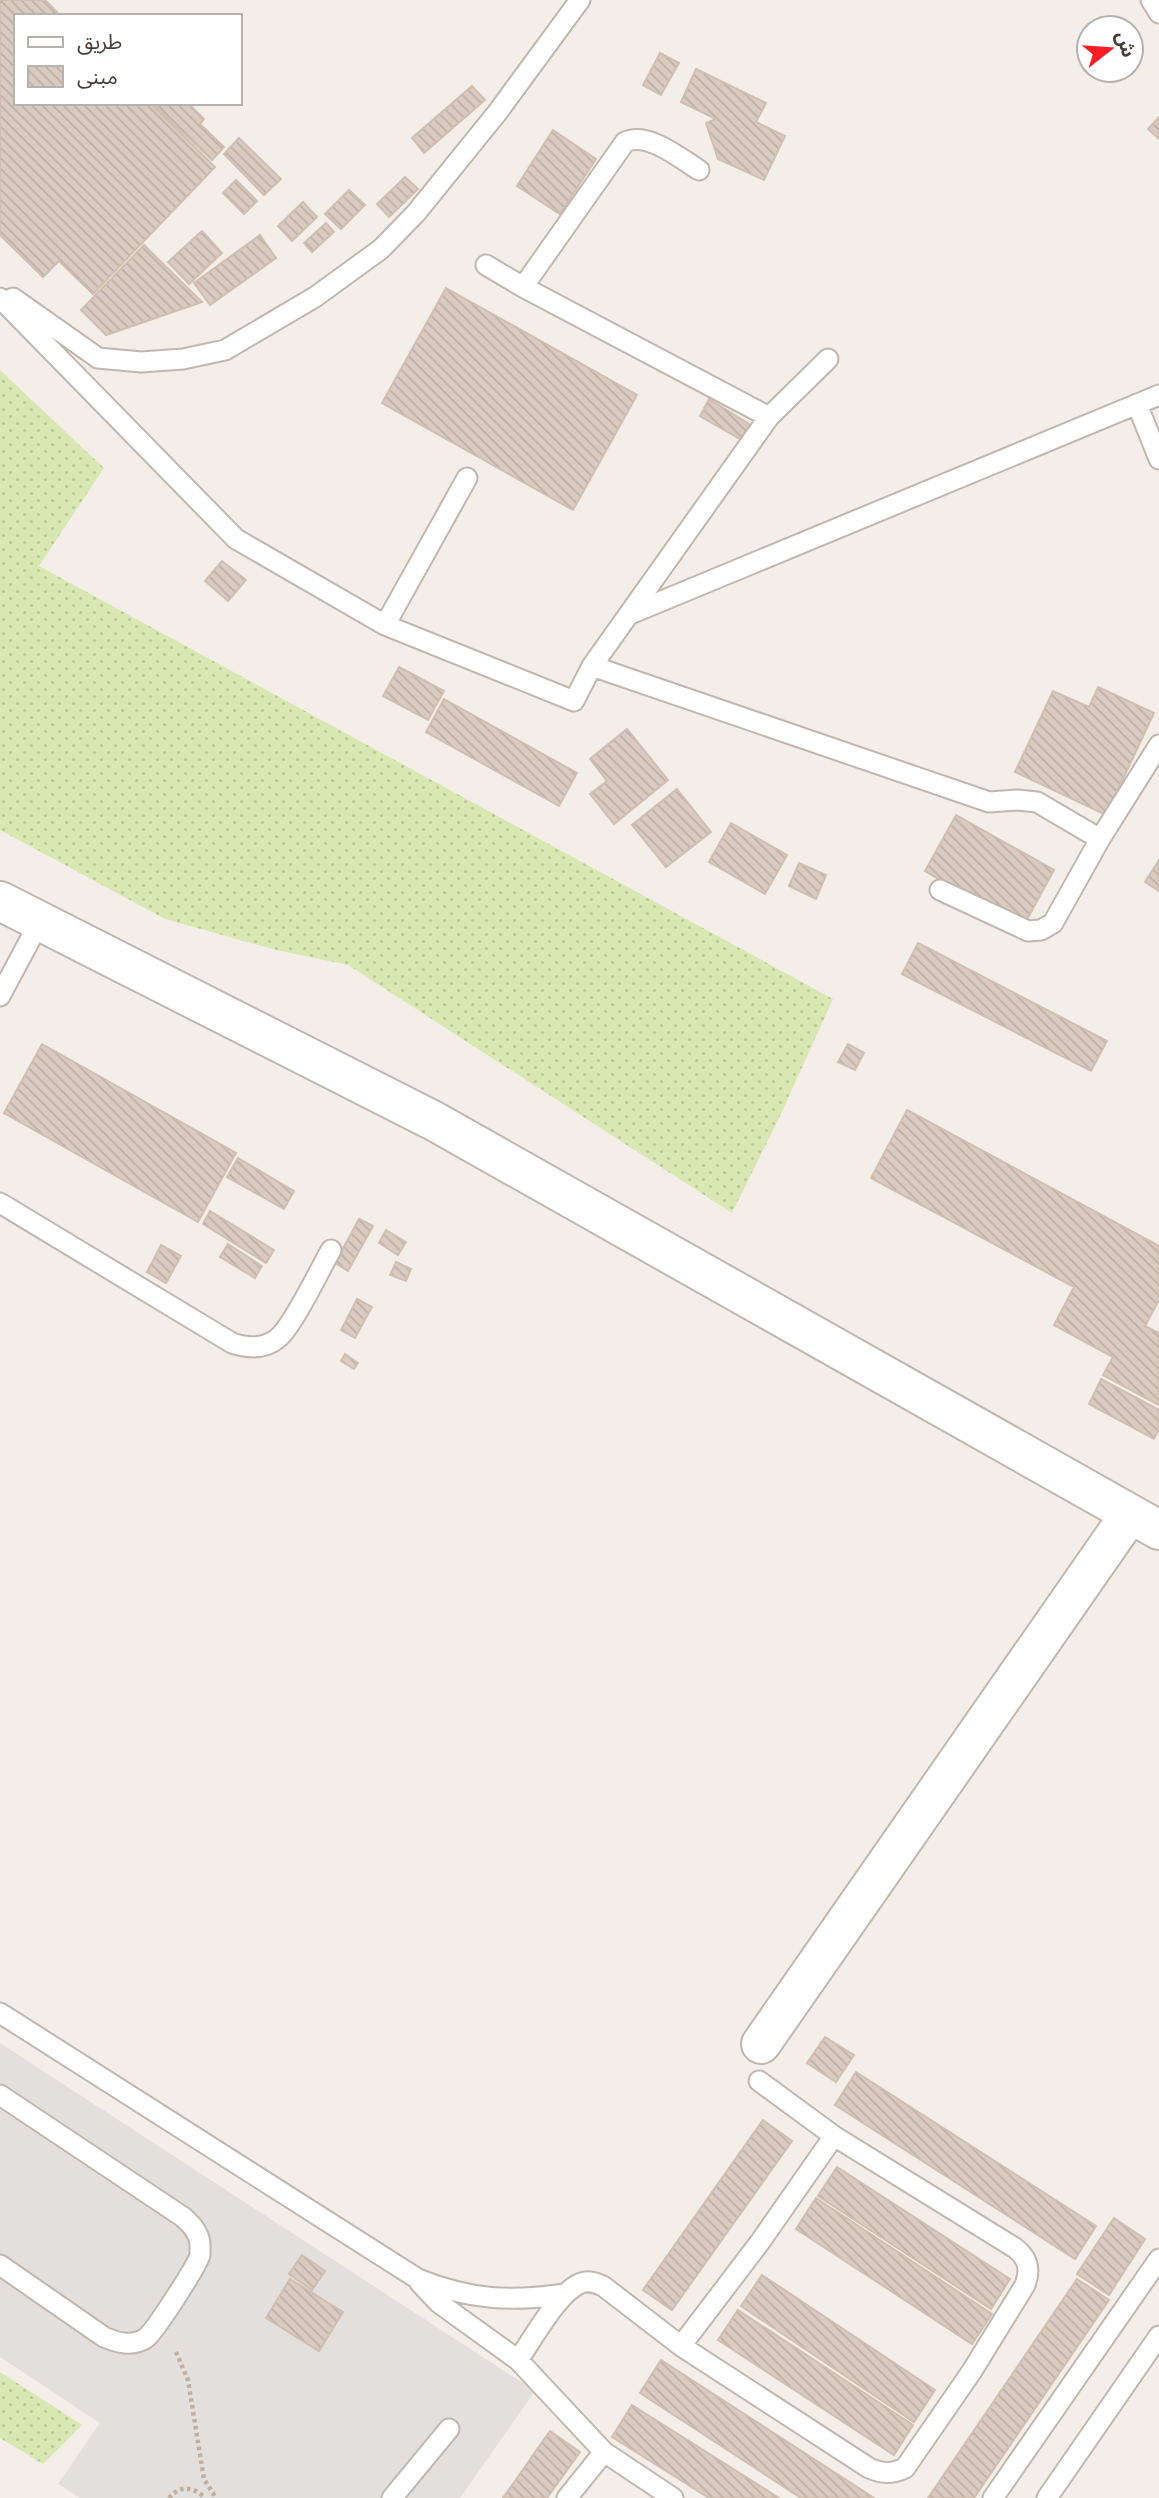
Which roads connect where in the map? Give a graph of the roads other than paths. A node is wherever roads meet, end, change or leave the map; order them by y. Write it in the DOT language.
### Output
graph roads {
  1 [pos="580,0"];
  2 [pos="1151,0"];
  3 [pos="1159,13"];
  4 [pos="699,170"];
  5 [pos="486,265"];
  6 [pos="523,287"];
  7 [pos="0,290"];
  8 [pos="0,298"];
  9 [pos="828,359"];
  10 [pos="1159,395"];
  11 [pos="1138,404"];
  12 [pos="769,417"];
  13 [pos="1159,459"];
  14 [pos="467,478"];
  15 [pos="627,615"];
  16 [pos="385,625"];
  17 [pos="592,666"];
  18 [pos="1159,745"];
  19 [pos="1100,839"];
  20 [pos="940,890"];
  21 [pos="0,901"];
  22 [pos="39,923"];
  23 [pos="0,996"];
  24 [pos="0,1203"];
  25 [pos="331,1250"];
  26 [pos="1144,1522"];
  27 [pos="0,2013"];
  28 [pos="760,2063"];
  29 [pos="0,2095"];
  30 [pos="834,2136"];
  31 [pos="1159,2259"];
  32 [pos="0,2265"];
  33 [pos="418,2279"];
  34 [pos="565,2294"];
  35 [pos="1159,2336"];
  36 [pos="681,2346"];
  37 [pos="518,2360"];
  38 [pos="449,2429"];
  39 [pos="604,2452"];
  40 [pos="392,2498"];
  41 [pos="567,2498"];
  42 [pos="673,2498"];
  43 [pos="993,2498"];
  44 [pos="1047,2498"];
  1 -- 7 [label="lane"];
  2 -- 3 [label="lane"];
  4 -- 6 [label="lane"];
  5 -- 6 [label="lane"];
  6 -- 12 [label="lane"];
  8 -- 16 [label="lane"];
  9 -- 12 [label="lane"];
  10 -- 11 [label="lane"];
  11 -- 13 [label="lane"];
  11 -- 15 [label="lane"];
  12 -- 15 [label="lane"];
  14 -- 16 [label="lane"];
  15 -- 17 [label="lane"];
  16 -- 17 [label="lane"];
  17 -- 19 [label="lane"];
  18 -- 19 [label="lane"];
  19 -- 20 [label="lane"];
  21 -- 22 [label="street"];
  22 -- 23 [label="lane"];
  22 -- 26 [label="street"];
  24 -- 25 [label="lane"];
  26 -- 28 [label="street"];
  27 -- 33 [label="lane"];
  28 -- 30 [label="lane"];
  29 -- 32 [label="lane"];
  30 -- 36 [label="lane"];
  30 -- 36 [label="lane"];
  31 -- 43 [label="lane"];
  33 -- 34 [label="lane"];
  33 -- 37 [label="lane"];
  34 -- 36 [label="lane"];
  34 -- 37 [label="lane"];
  35 -- 44 [label="lane"];
  37 -- 39 [label="lane"];
  38 -- 40 [label="lane"];
  39 -- 41 [label="lane"];
  39 -- 42 [label="lane"];
}
